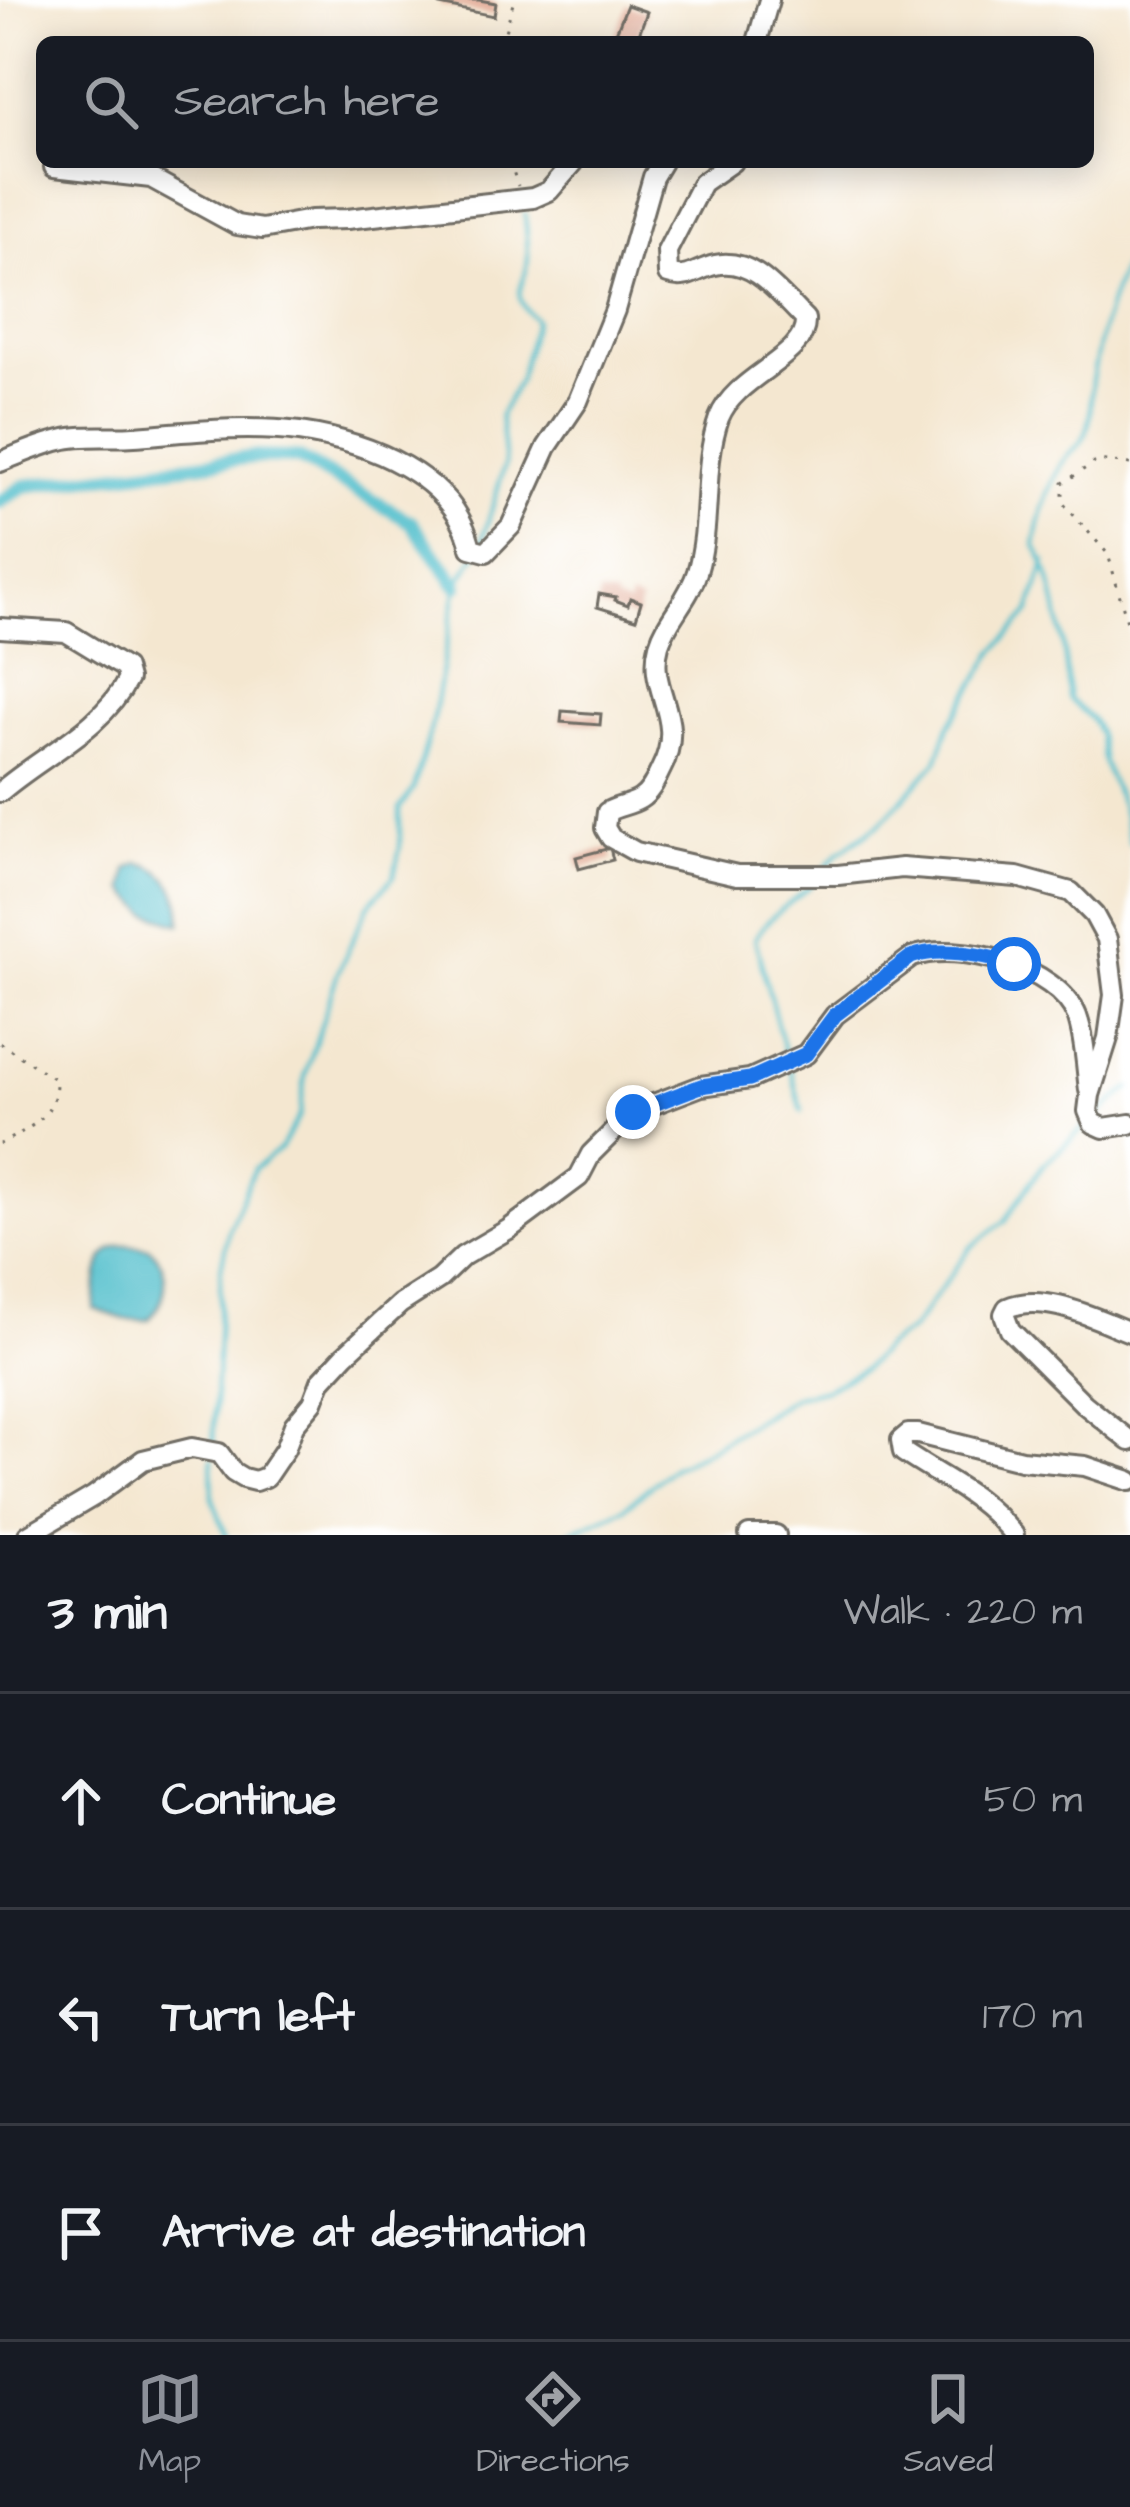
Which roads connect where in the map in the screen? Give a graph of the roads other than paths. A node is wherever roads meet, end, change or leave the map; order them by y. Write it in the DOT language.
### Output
graph roads {
  1 [pos="769,0"];
  2 [pos="759,36"];
  3 [pos="70,168"];
  4 [pos="569,168"];
  5 [pos="659,168"];
  6 [pos="723,168"];
  7 [pos="0,462"];
  8 [pos="0,628"];
  9 [pos="0,792"];
  10 [pos="1090,1095"];
  11 [pos="1130,1124"];
  12 [pos="1130,1332"];
  13 [pos="1130,1442"];
  14 [pos="1130,1481"];
  15 [pos="28,1535"];
  16 [pos="749,1535"];
  17 [pos="776,1535"];
  18 [pos="1014,1535"];
  1 -- 2 [label="street"];
  3 -- 4 [label="street"];
  5 -- 7 [label="street"];
  6 -- 10 [label="street"];
  8 -- 9 [label="street"];
  10 -- 11 [label="street"];
  10 -- 15 [label="street"];
  12 -- 13 [label="street"];
  14 -- 18 [label="street"];
  16 -- 17 [label="street"];
}
